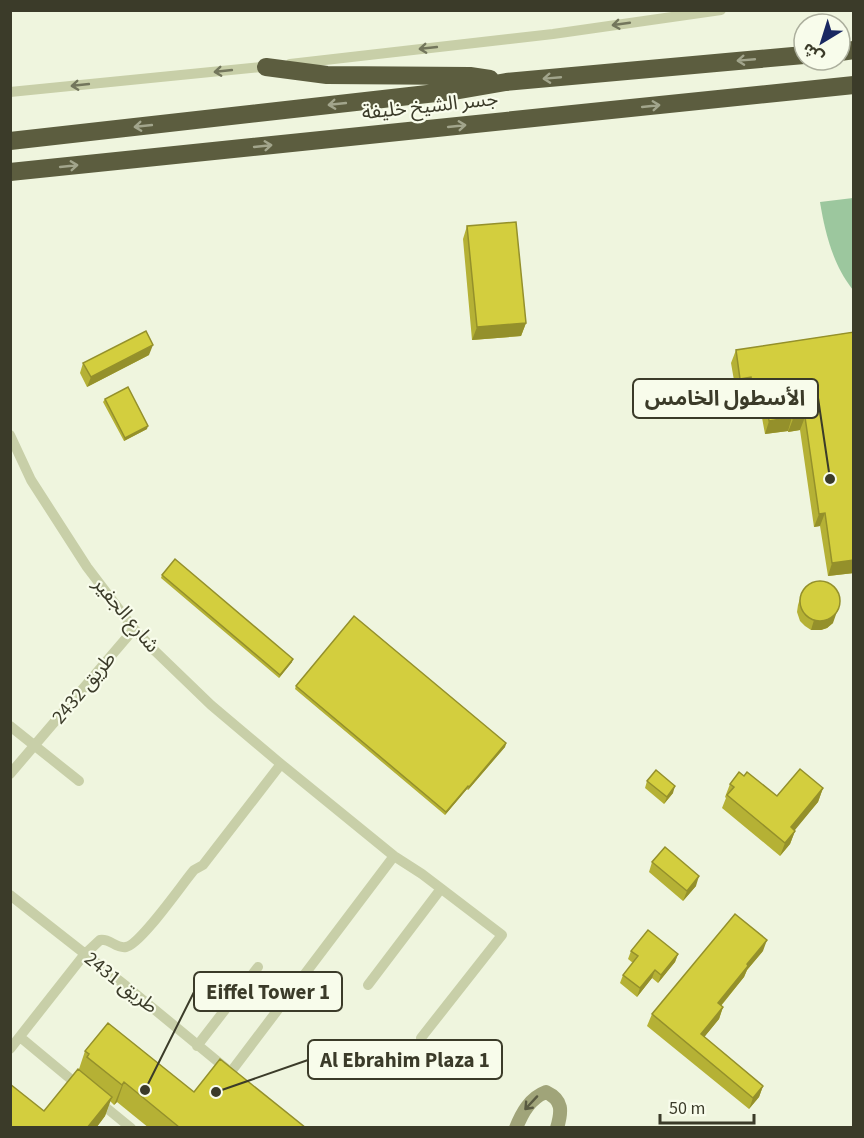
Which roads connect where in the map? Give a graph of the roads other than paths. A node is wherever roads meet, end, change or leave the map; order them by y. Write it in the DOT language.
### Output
graph roads {
  1 [pos="721,10"];
  2 [pos="792,56"];
  3 [pos="267,66"];
  4 [pos="506,82"];
  5 [pos="854,85"];
  6 [pos="10,92"];
  7 [pos="10,141"];
  8 [pos="10,172"];
  9 [pos="10,435"];
  10 [pos="134,629"];
  11 [pos="10,726"];
  12 [pos="35,746"];
  13 [pos="281,764"];
  14 [pos="10,774"];
  15 [pos="79,781"];
  16 [pos="394,856"];
  17 [pos="440,890"];
  18 [pos="10,895"];
  19 [pos="84,955"];
  20 [pos="258,967"];
  21 [pos="368,985"];
  22 [pos="20,1037"];
  23 [pos="421,1038"];
  24 [pos="197,1046"];
  25 [pos="10,1049"];
  26 [pos="131,1128"];
  27 [pos="516,1128"];
  28 [pos="557,1128"];
  1 -- 3 [label="street, one-way"];
  2 -- 4 [label="highway, جسر الشيخ خليفة, one-way"];
  3 -- 4 [label="highway"];
  3 -- 6 [label="street, one-way"];
  4 -- 7 [label="highway, جسر الشيخ خليفة, one-way"];
  8 -- 5 [label="highway, جسر الشيخ خليفة, one-way"];
  9 -- 10 [label="street, شارع الجفير"];
  10 -- 12 [label="street, طريق 2432"];
  10 -- 13 [label="street, شارع الجفير"];
  11 -- 12 [label="street"];
  12 -- 14 [label="street, طريق 2432"];
  12 -- 15 [label="street"];
  13 -- 16 [label="street, شارع الجفير"];
  13 -- 19 [label="street"];
  16 -- 17 [label="street, شارع الجفير"];
  16 -- 24 [label="street, طريق 2431"];
  17 -- 21 [label="street"];
  17 -- 23 [label="street, شارع الجفير"];
  18 -- 19 [label="street, طريق 2431"];
  19 -- 22 [label="street"];
  19 -- 24 [label="street, طريق 2431"];
  20 -- 24 [label="street"];
  22 -- 25 [label="street"];
  22 -- 26 [label="street"];
  28 -- 27 [label="main road, one-way"];
}
